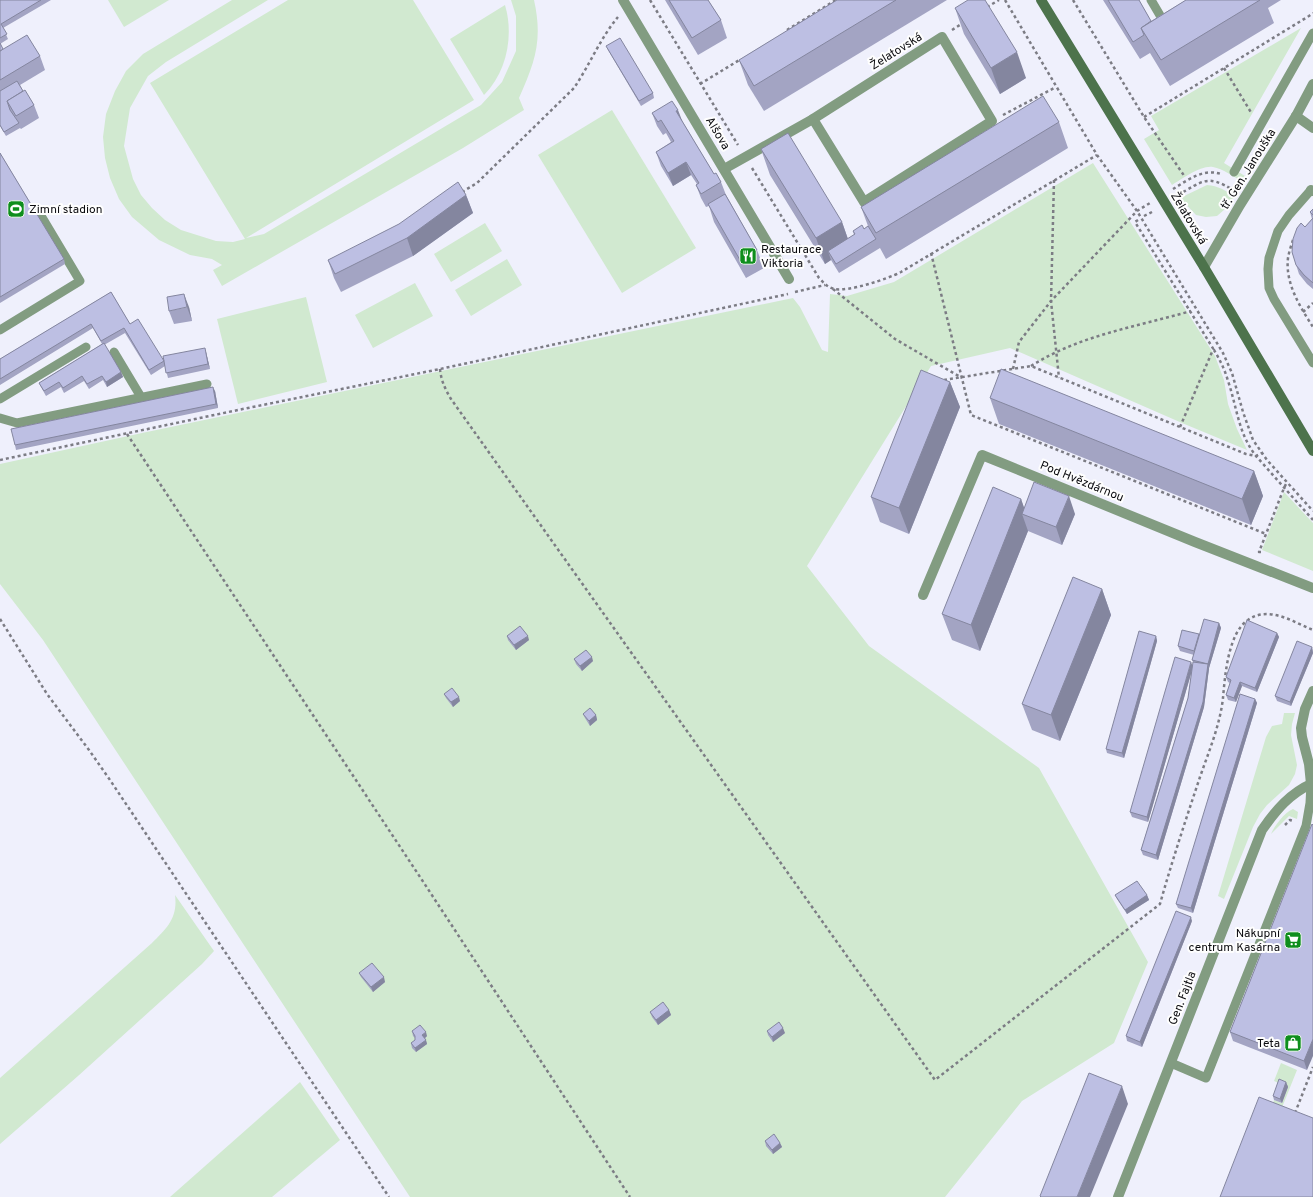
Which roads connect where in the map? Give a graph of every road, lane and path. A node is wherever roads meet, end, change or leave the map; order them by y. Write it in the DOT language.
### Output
graph roads {
  1 [pos="650,0"];
  2 [pos="836,0"];
  3 [pos="999,0"];
  4 [pos="1005,0"];
  5 [pos="1041,0"];
  6 [pos="1073,0"];
  7 [pos="1151,0"];
  8 [pos="625,4"];
  9 [pos="986,8"];
  10 [pos="1313,13"];
  11 [pos="967,21"];
  12 [pos="1179,23"];
  13 [pos="782,34"];
  14 [pos="1313,34"];
  15 [pos="942,37"];
  16 [pos="748,55"];
  17 [pos="1224,68"];
  18 [pos="700,84"];
  19 [pos="1313,84"];
  20 [pos="1056,87"];
  21 [pos="1296,116"];
  22 [pos="1144,117"];
  23 [pos="813,119"];
  24 [pos="992,121"];
  25 [pos="1260,127"];
  26 [pos="1313,128"];
  27 [pos="1097,155"];
  28 [pos="745,157"];
  29 [pos="724,168"];
  30 [pos="1230,174"];
  31 [pos="1185,177"];
  32 [pos="1054,180"];
  33 [pos="1189,184"];
  34 [pos="1174,188"];
  35 [pos="1191,188"];
  36 [pos="1312,190"];
  37 [pos="461,192"];
  38 [pos="1236,192"];
  39 [pos="1178,195"];
  40 [pos="1147,205"];
  41 [pos="37,209"];
  42 [pos="1137,211"];
  43 [pos="1152,212"];
  44 [pos="1144,216"];
  45 [pos="1138,220"];
  46 [pos="1296,235"];
  47 [pos="931,253"];
  48 [pos="1204,267"];
  49 [pos="790,279"];
  50 [pos="825,286"];
  51 [pos="833,289"];
  52 [pos="1051,301"];
  53 [pos="1313,303"];
  54 [pos="1190,311"];
  55 [pos="1303,312"];
  56 [pos="1313,327"];
  57 [pos="0,330"];
  58 [pos="86,347"];
  59 [pos="1214,350"];
  60 [pos="114,352"];
  61 [pos="1057,352"];
  62 [pos="1313,363"];
  63 [pos="1031,366"];
  64 [pos="440,369"];
  65 [pos="1013,369"];
  66 [pos="962,378"];
  67 [pos="1059,378"];
  68 [pos="939,381"];
  69 [pos="207,384"];
  70 [pos="142,397"];
  71 [pos="0,399"];
  72 [pos="0,418"];
  73 [pos="1180,427"];
  74 [pos="127,434"];
  75 [pos="1313,451"];
  76 [pos="1262,453"];
  77 [pos="1256,456"];
  78 [pos="0,460"];
  79 [pos="1287,482"];
  80 [pos="1284,488"];
  81 [pos="1313,511"];
  82 [pos="1312,518"];
  83 [pos="1266,534"];
  84 [pos="1267,555"];
  85 [pos="1313,588"];
  86 [pos="923,595"];
  87 [pos="0,619"];
  88 [pos="1313,630"];
  89 [pos="1313,691"];
  90 [pos="1312,784"];
  91 [pos="1171,1063"];
  92 [pos="1313,1067"];
  93 [pos="1301,1117"];
  94 [pos="389,1197"];
  95 [pos="630,1197"];
  96 [pos="1118,1197"];
  1 -- 18 [label="path"];
  2 -- 13 [label="path"];
  3 -- 9 [label="path"];
  4 -- 20 [label="path"];
  5 -- 48 [label="main road, Želatovská"];
  6 -- 22 [label="path"];
  7 -- 12 [label="lane"];
  8 -- 29 [label="street, Alšova"];
  8 -- 37 [label="path"];
  10 -- 17 [label="path"];
  11 -- 15 [label="path"];
  14 -- 25 [label="lane"];
  15 -- 23 [label="street, Želatovská"];
  15 -- 24 [label="street, Želatovská"];
  16 -- 18 [label="path"];
  17 -- 22 [label="path"];
  17 -- 25 [label="path"];
  18 -- 28 [label="path"];
  19 -- 21 [label="street, tř. Gen. Janouška"];
  20 -- 24 [label="path"];
  20 -- 27 [label="path"];
  21 -- 26 [label="street"];
  21 -- 48 [label="street, tř. Gen. Janouška"];
  22 -- 31 [label="path"];
  23 -- 24 [label="street"];
  23 -- 28 [label="street, Želatovská"];
  25 -- 30 [label="lane"];
  27 -- 32 [label="path"];
  27 -- 42 [label="path"];
  28 -- 29 [label="street, Želatovská"];
  28 -- 50 [label="path"];
  29 -- 49 [label="street, Alšova"];
  30 -- 34 [label="path"];
  32 -- 47 [label="path"];
  32 -- 52 [label="path"];
  33 -- 35 [label="path"];
  35 -- 38 [label="path"];
  35 -- 39 [label="path"];
  36 -- 62 [label="lane"];
  40 -- 42 [label="path"];
  41 -- 57 [label="lane"];
  42 -- 52 [label="path"];
  42 -- 76 [label="path"];
  43 -- 44 [label="path"];
  45 -- 54 [label="path"];
  46 -- 55 [label="path"];
  47 -- 51 [label="path"];
  47 -- 66 [label="path"];
  48 -- 75 [label="main road, Želatovská"];
  50 -- 51 [label="path"];
  50 -- 64 [label="path"];
  51 -- 66 [label="path"];
  52 -- 61 [label="path"];
  52 -- 65 [label="path"];
  53 -- 55 [label="path"];
  54 -- 59 [label="path"];
  54 -- 61 [label="path"];
  55 -- 56 [label="path"];
  58 -- 71 [label="lane"];
  59 -- 73 [label="path"];
  59 -- 77 [label="path"];
  60 -- 70 [label="lane"];
  61 -- 63 [label="path"];
  61 -- 67 [label="path"];
  63 -- 65 [label="path"];
  63 -- 67 [label="path"];
  64 -- 74 [label="path"];
  64 -- 88 [label="path"];
  65 -- 66 [label="path"];
  66 -- 68 [label="path"];
  66 -- 83 [label="path"];
  67 -- 73 [label="path"];
  69 -- 70 [label="lane"];
  70 -- 72 [label="lane"];
  73 -- 77 [label="path"];
  74 -- 78 [label="path"];
  74 -- 95 [label="path"];
  76 -- 77 [label="path"];
  76 -- 79 [label="path"];
  77 -- 80 [label="path"];
  79 -- 80 [label="path"];
  79 -- 81 [label="path"];
  80 -- 82 [label="path"];
  80 -- 83 [label="path"];
  83 -- 84 [label="path"];
  85 -- 86 [label="street, Pod Hvězdárnou"];
  87 -- 94 [label="path"];
  89 -- 90 [label="street"];
  90 -- 91 [label="street, Gen. Fajtla"];
  90 -- 91 [label="lane"];
  91 -- 96 [label="street, Gen. Fajtla"];
  92 -- 93 [label="path"];
}
